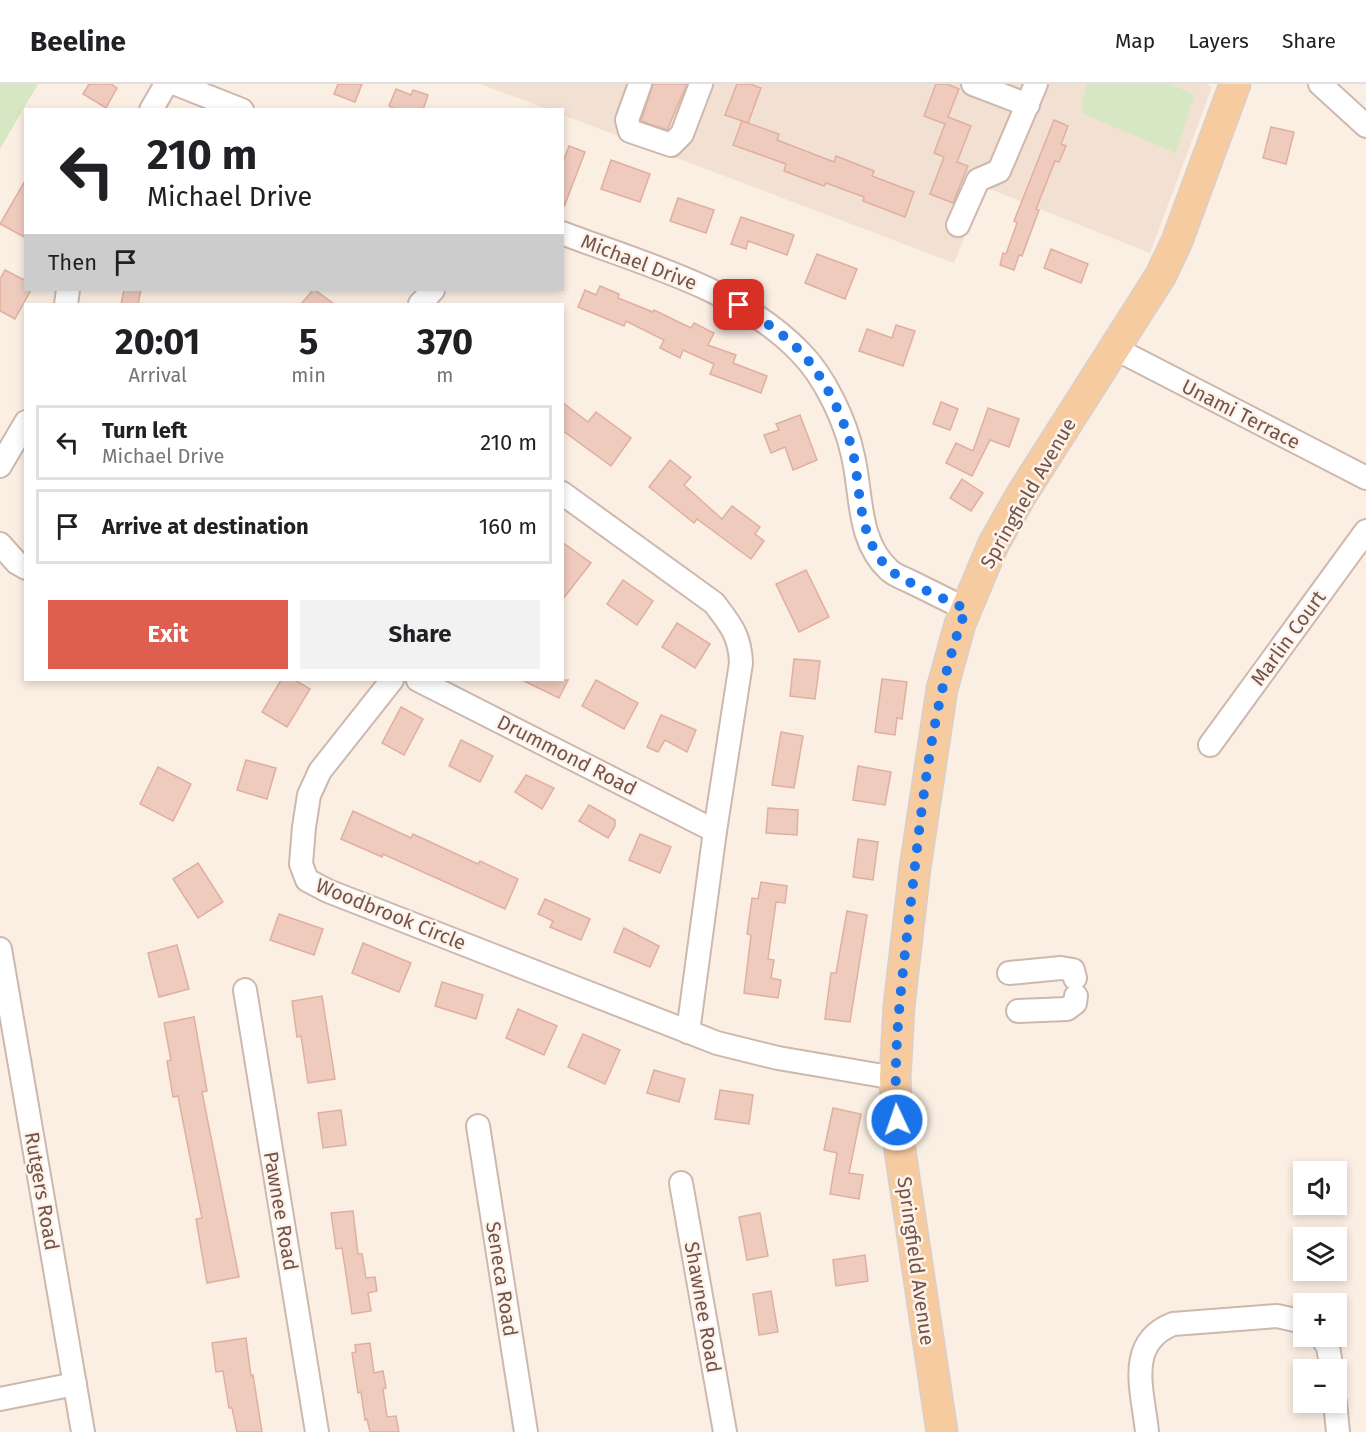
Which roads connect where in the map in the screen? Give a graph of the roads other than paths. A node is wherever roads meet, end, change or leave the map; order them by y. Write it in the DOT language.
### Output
graph roads {
  1 [pos="166,84"];
  2 [pos="176,84"];
  3 [pos="640,84"];
  4 [pos="701,84"];
  5 [pos="973,84"];
  6 [pos="1036,84"];
  7 [pos="1234,84"];
  8 [pos="1320,84"];
  9 [pos="1028,105"];
  10 [pos="152,108"];
  11 [pos="237,108"];
  12 [pos="1366,126"];
  13 [pos="958,225"];
  14 [pos="564,234"];
  15 [pos="432,291"];
  16 [pos="421,303"];
  17 [pos="1116,349"];
  18 [pos="24,425"];
  19 [pos="0,466"];
  20 [pos="1366,478"];
  21 [pos="564,494"];
  22 [pos="1366,531"];
  23 [pos="0,544"];
  24 [pos="24,567"];
  25 [pos="966,609"];
  26 [pos="391,681"];
  27 [pos="420,681"];
  28 [pos="1210,745"];
  29 [pos="715,831"];
  30 [pos="0,949"];
  31 [pos="1009,973"];
  32 [pos="245,990"];
  33 [pos="1018,1011"];
  34 [pos="688,1032"];
  35 [pos="895,1078"];
  36 [pos="478,1126"];
  37 [pos="681,1183"];
  38 [pos="1293,1320"];
  39 [pos="75,1384"];
  40 [pos="0,1399"];
  41 [pos="1336,1413"];
  42 [pos="83,1432"];
  43 [pos="317,1432"];
  44 [pos="526,1432"];
  45 [pos="726,1432"];
  46 [pos="942,1432"];
  47 [pos="1147,1432"];
  48 [pos="1338,1432"];
  1 -- 10 [label="street"];
  2 -- 11 [label="street"];
  3 -- 4 [label="street"];
  5 -- 9 [label="street"];
  6 -- 9 [label="street"];
  7 -- 17 [label="main road, Springfield Avenue"];
  8 -- 12 [label="street"];
  9 -- 13 [label="street"];
  14 -- 25 [label="street, Michael Drive"];
  15 -- 16 [label="street"];
  17 -- 20 [label="street, Unami Terrace"];
  17 -- 25 [label="main road, Springfield Avenue"];
  18 -- 19 [label="street"];
  21 -- 29 [label="street"];
  22 -- 28 [label="street, Marlin Court"];
  23 -- 24 [label="street"];
  25 -- 35 [label="main road, Springfield Avenue"];
  26 -- 34 [label="street, Woodbrook Circle"];
  27 -- 29 [label="street, Drummond Road"];
  29 -- 34 [label="street"];
  30 -- 39 [label="street, Rutgers Road"];
  31 -- 33 [label="street"];
  32 -- 43 [label="street, Pawnee Road"];
  34 -- 35 [label="street, Woodbrook Circle"];
  35 -- 46 [label="main road, Springfield Avenue"];
  36 -- 44 [label="street, Seneca Road"];
  37 -- 45 [label="street, Shawnee Road"];
  38 -- 47 [label="street"];
  39 -- 40 [label="street"];
  39 -- 42 [label="street, Rutgers Road"];
  41 -- 48 [label="street"];
}
